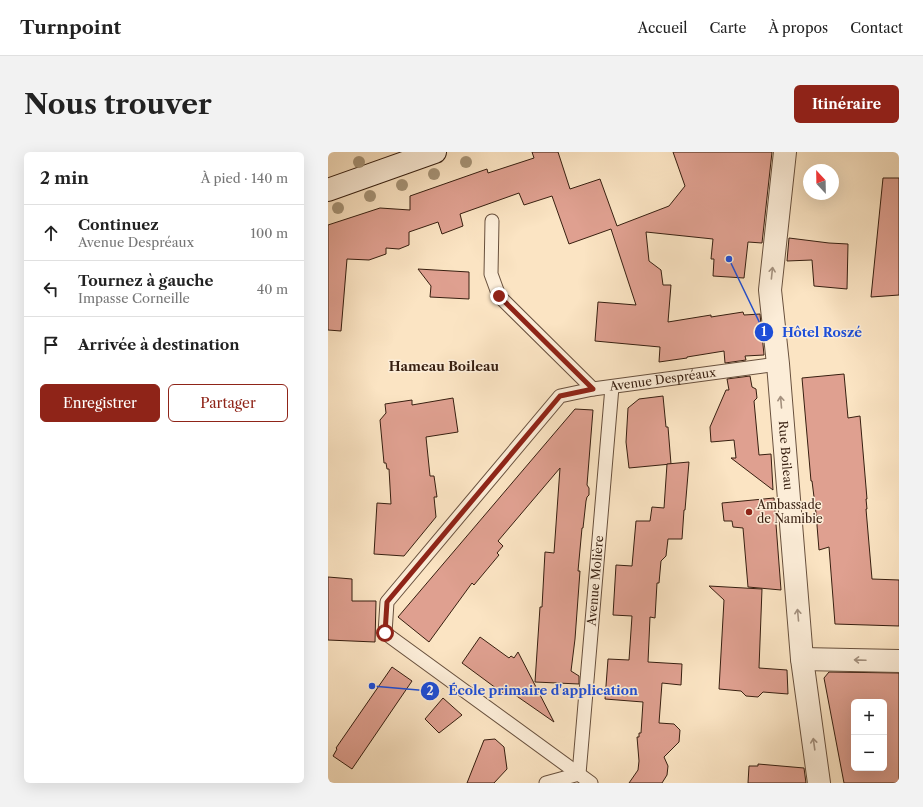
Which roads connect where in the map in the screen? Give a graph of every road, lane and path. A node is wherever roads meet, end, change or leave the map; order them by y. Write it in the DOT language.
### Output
graph roads {
  1 [pos="435,152"];
  2 [pos="785,152"];
  3 [pos="328,190"];
  4 [pos="492,221"];
  5 [pos="778,364"];
  6 [pos="612,387"];
  7 [pos="593,389"];
  8 [pos="802,659"];
  9 [pos="899,661"];
  10 [pos="579,774"];
  11 [pos="546,783"];
  12 [pos="591,783"];
  13 [pos="820,783"];
  1 -- 3 [label="street"];
  5 -- 2 [label="street, Rue Boileau, one-way"];
  4 -- 7 [label="lane"];
  5 -- 6 [label="lane, Avenue Despréaux"];
  8 -- 5 [label="street, Rue Boileau, one-way"];
  6 -- 7 [label="lane, Avenue Despréaux"];
  6 -- 10 [label="lane, Avenue Molière"];
  7 -- 10 [label="lane, Avenue Despréaux"];
  9 -- 8 [label="street, one-way"];
  13 -- 8 [label="street, Rue Boileau, one-way"];
  10 -- 11 [label="lane"];
  10 -- 12 [label="lane"];
}
